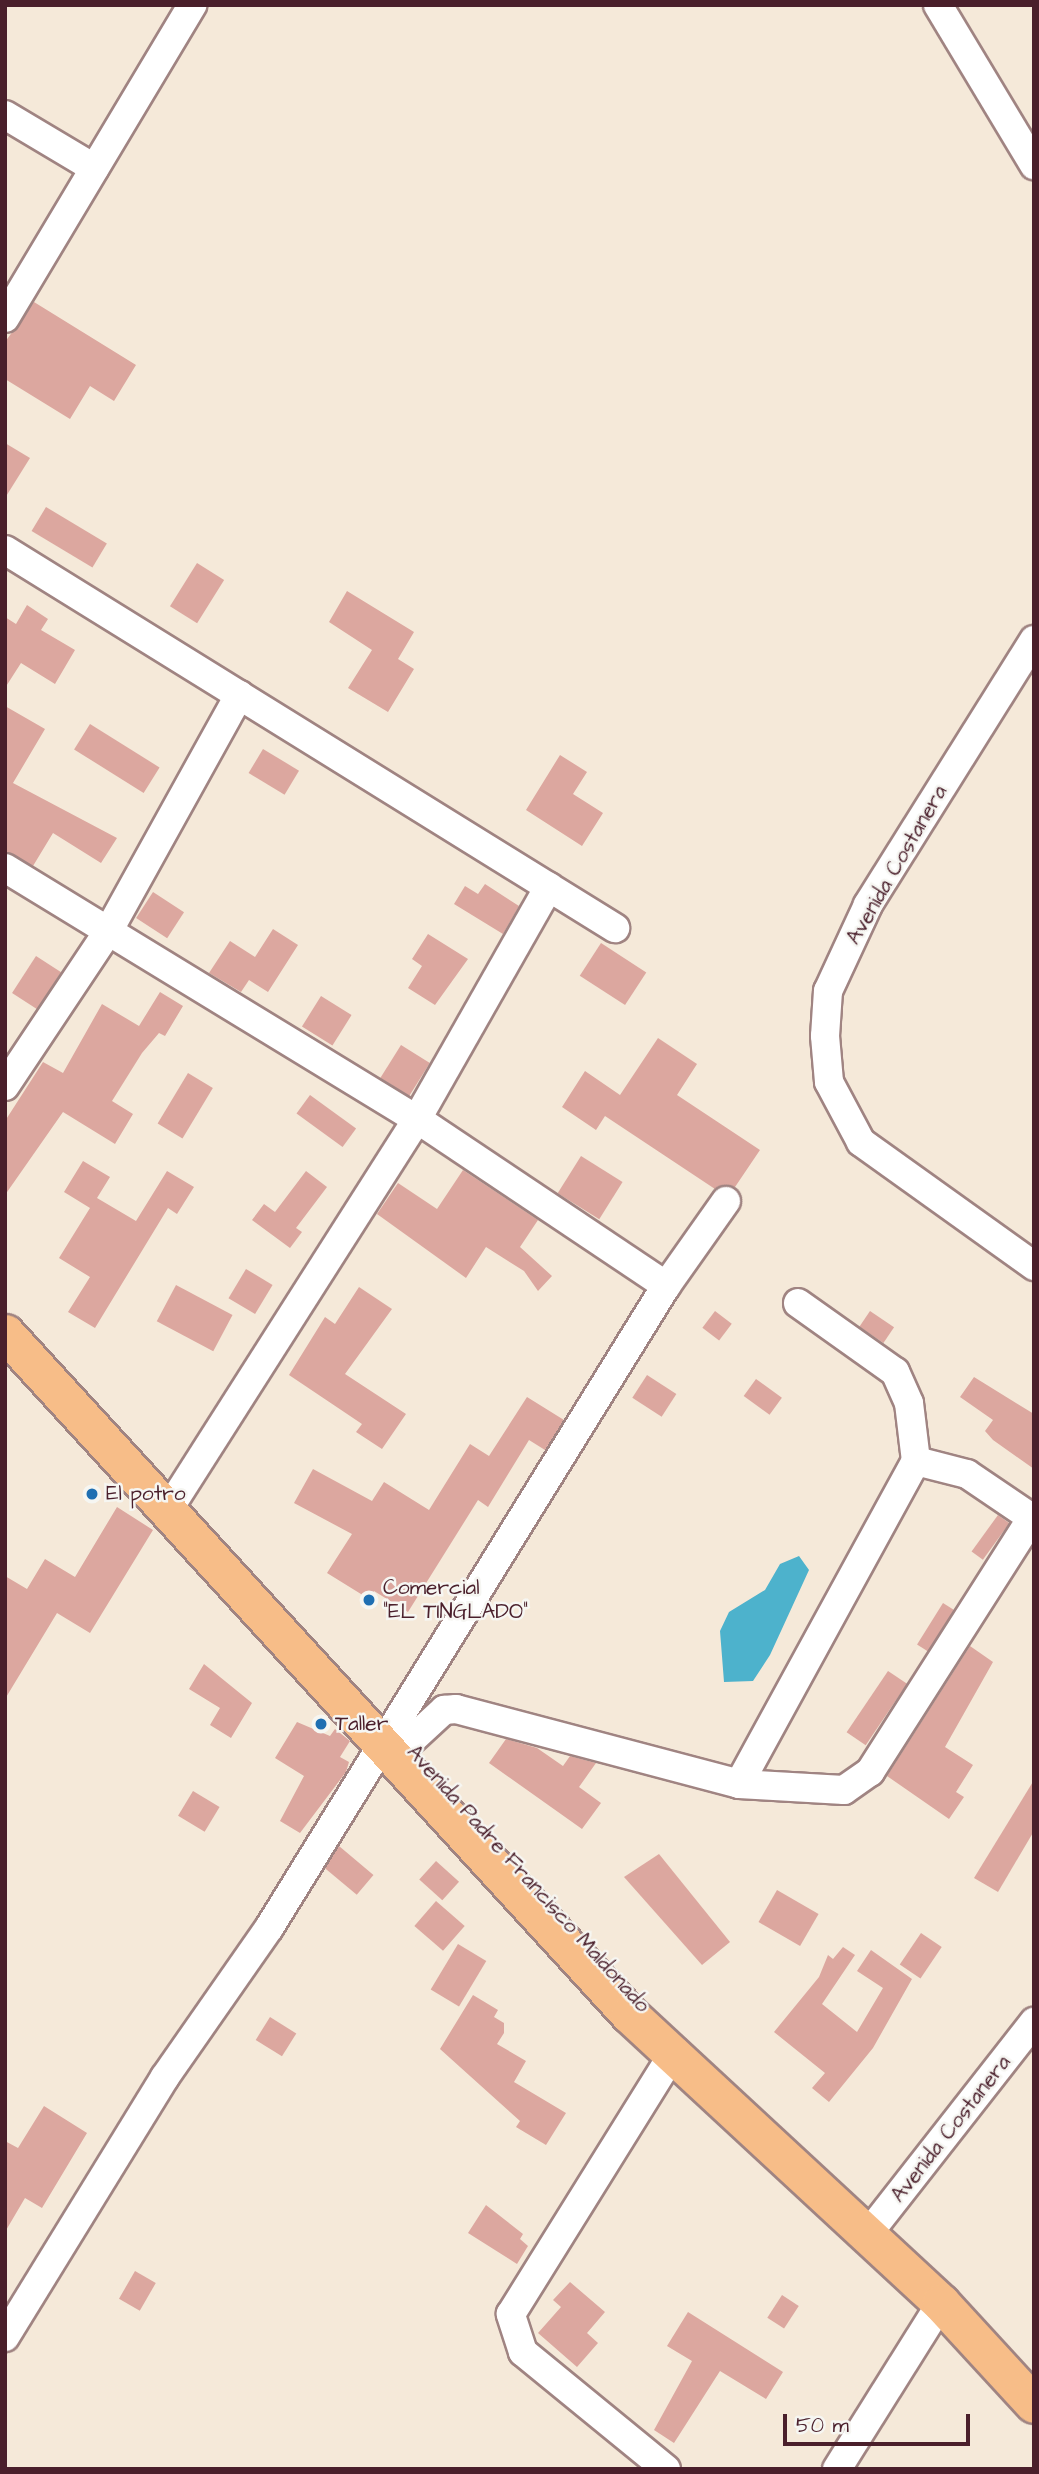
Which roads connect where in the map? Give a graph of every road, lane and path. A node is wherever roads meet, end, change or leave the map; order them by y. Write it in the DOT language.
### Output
graph roads {
  1 [pos="192,5"];
  2 [pos="938,5"];
  3 [pos="5,115"];
  4 [pos="1034,165"];
  5 [pos="94,168"];
  6 [pos="5,317"];
  7 [pos="5,550"];
  8 [pos="1034,640"];
  9 [pos="239,695"];
  10 [pos="5,868"];
  11 [pos="549,887"];
  12 [pos="615,928"];
  13 [pos="109,930"];
  14 [pos="5,1086"];
  15 [pos="416,1119"];
  16 [pos="726,1200"];
  17 [pos="1034,1266"];
  18 [pos="666,1286"];
  19 [pos="798,1303"];
  20 [pos="5,1310"];
  21 [pos="5,1333"];
  22 [pos="916,1461"];
  23 [pos="177,1496"];
  24 [pos="394,1739"];
  25 [pos="739,1784"];
  26 [pos="1034,2022"];
  27 [pos="675,2051"];
  28 [pos="867,2235"];
  29 [pos="941,2303"];
  30 [pos="5,2337"];
  31 [pos="1034,2404"];
  32 [pos="666,2469"];
  33 [pos="837,2469"];
  1 -- 5 [label="street"];
  2 -- 4 [label="street"];
  3 -- 5 [label="street"];
  5 -- 6 [label="street"];
  7 -- 9 [label="street"];
  8 -- 17 [label="street, Avenida Costanera"];
  9 -- 11 [label="street"];
  9 -- 13 [label="street"];
  10 -- 13 [label="street"];
  11 -- 12 [label="street"];
  11 -- 15 [label="street"];
  13 -- 14 [label="street"];
  13 -- 15 [label="street"];
  15 -- 18 [label="street"];
  15 -- 23 [label="street"];
  16 -- 18 [label="street"];
  18 -- 24 [label="street"];
  19 -- 22 [label="street"];
  20 -- 23 [label="main road, Avenida Padre Francisco Maldonado"];
  21 -- 24 [label="main road, Avenida Padre Francisco Maldonado"];
  22 -- 25 [label="street"];
  22 -- 25 [label="street"];
  23 -- 24 [label="main road, Avenida Padre Francisco Maldonado"];
  24 -- 25 [label="street"];
  24 -- 27 [label="main road, Avenida Padre Francisco Maldonado"];
  24 -- 30 [label="street"];
  26 -- 28 [label="street, Avenida Costanera"];
  27 -- 28 [label="main road, Avenida Padre Francisco Maldonado"];
  27 -- 32 [label="street"];
  28 -- 29 [label="main road, Avenida Padre Francisco Maldonado"];
  29 -- 31 [label="main road, Avenida Padre Francisco Maldonado"];
  29 -- 33 [label="street"];
}
